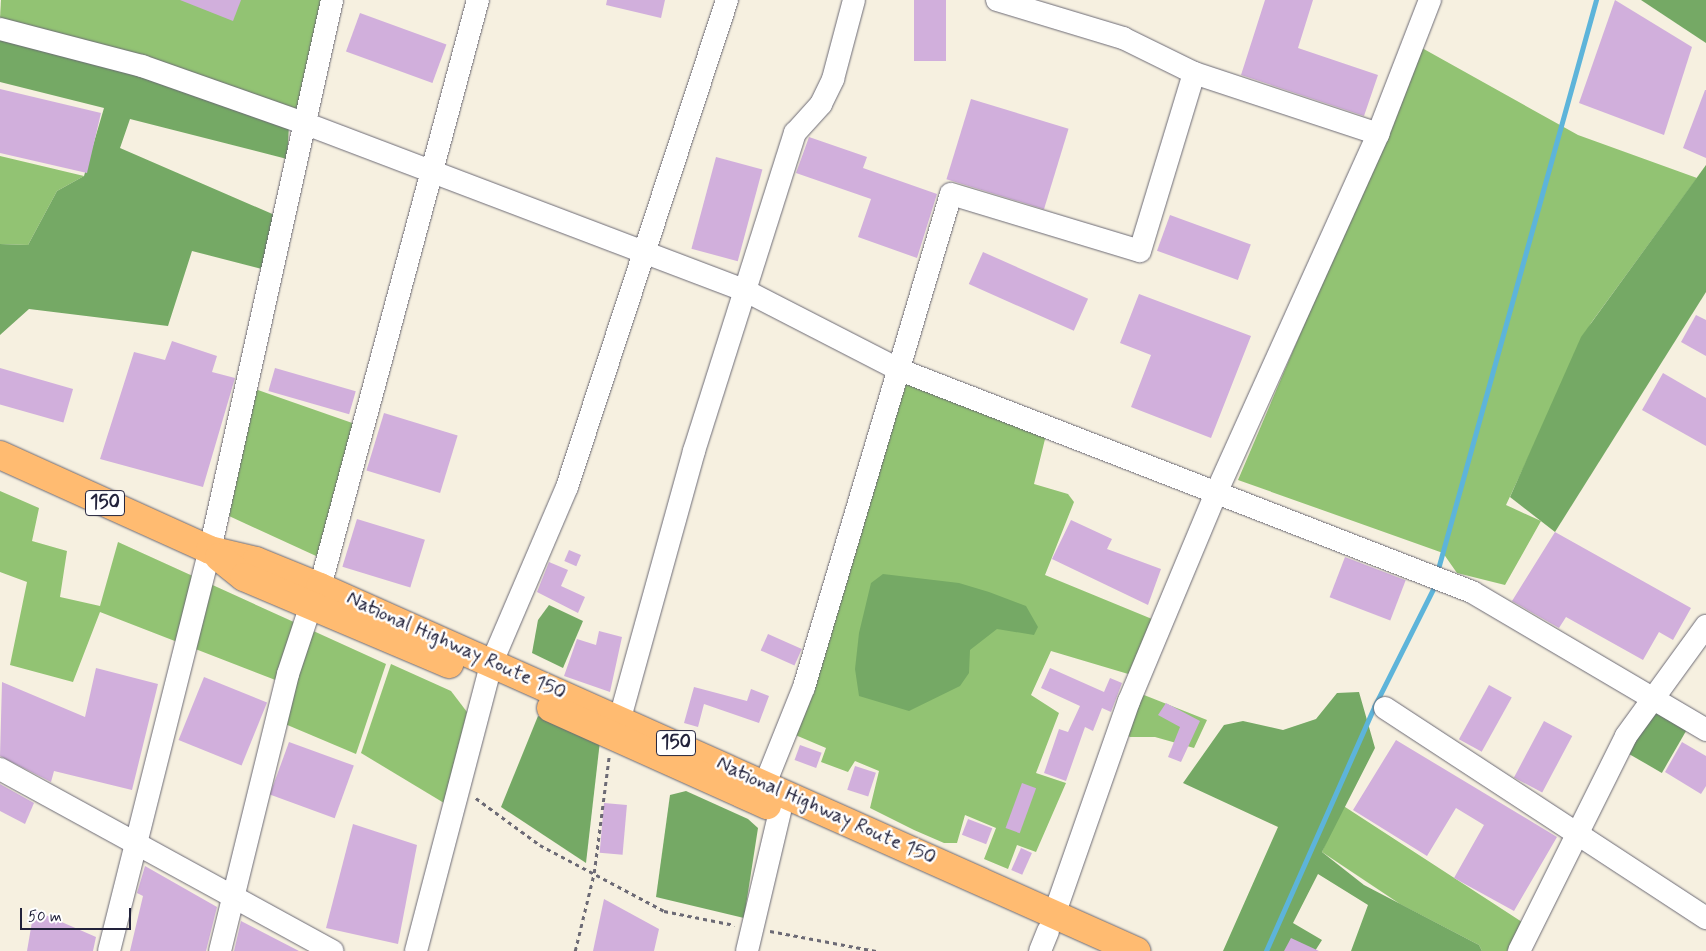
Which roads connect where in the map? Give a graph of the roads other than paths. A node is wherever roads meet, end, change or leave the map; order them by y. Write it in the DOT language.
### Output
graph roads {
  1 [pos="332,0"];
  2 [pos="478,0"];
  3 [pos="727,0"];
  4 [pos="854,0"];
  5 [pos="997,0"];
  6 [pos="1430,0"];
  7 [pos="0,29"];
  8 [pos="1194,73"];
  9 [pos="304,123"];
  10 [pos="1378,134"];
  11 [pos="432,171"];
  12 [pos="644,250"];
  13 [pos="746,290"];
  14 [pos="900,370"];
  15 [pos="0,455"];
  16 [pos="1217,491"];
  17 [pos="210,550"];
  18 [pos="315,596"];
  19 [pos="1706,626"];
  20 [pos="489,671"];
  21 [pos="1651,698"];
  22 [pos="1385,708"];
  23 [pos="617,728"];
  24 [pos="1706,730"];
  25 [pos="0,769"];
  26 [pos="765,784"];
  27 [pos="780,812"];
  28 [pos="1577,834"];
  29 [pos="136,843"];
  30 [pos="233,896"];
  31 [pos="1706,918"];
  32 [pos="1047,932"];
  33 [pos="109,951"];
  34 [pos="220,951"];
  35 [pos="333,951"];
  36 [pos="416,951"];
  37 [pos="747,951"];
  38 [pos="1092,951"];
  39 [pos="1136,951"];
  40 [pos="1519,951"];
  1 -- 9 [label="street"];
  2 -- 11 [label="street"];
  3 -- 12 [label="street"];
  4 -- 13 [label="street"];
  5 -- 8 [label="street"];
  6 -- 10 [label="street"];
  7 -- 9 [label="street"];
  8 -- 10 [label="street"];
  8 -- 14 [label="street"];
  9 -- 11 [label="street"];
  9 -- 17 [label="street"];
  10 -- 16 [label="street"];
  11 -- 12 [label="street"];
  11 -- 18 [label="street"];
  12 -- 13 [label="street"];
  12 -- 20 [label="street"];
  13 -- 14 [label="street"];
  13 -- 23 [label="street"];
  14 -- 16 [label="street"];
  14 -- 26 [label="street"];
  15 -- 17 [label="highway, National Highway Route 150 / 150"];
  16 -- 21 [label="street"];
  16 -- 32 [label="street"];
  17 -- 18 [label="highway, National Highway Route 150 / 150"];
  17 -- 29 [label="street"];
  18 -- 20 [label="highway, National Highway Route 150 / 150"];
  18 -- 30 [label="street"];
  19 -- 21 [label="street"];
  20 -- 23 [label="highway, National Highway Route 150 / 150"];
  20 -- 36 [label="street"];
  21 -- 24 [label="street"];
  21 -- 28 [label="street"];
  22 -- 28 [label="street"];
  23 -- 26 [label="highway, National Highway Route 150 / 150"];
  23 -- 27 [label="highway, National Highway Route 150 / 150"];
  25 -- 29 [label="street"];
  26 -- 32 [label="highway, National Highway Route 150 / 150"];
  27 -- 32 [label="highway, National Highway Route 150 / 150"];
  27 -- 37 [label="street"];
  28 -- 31 [label="street"];
  28 -- 40 [label="street"];
  29 -- 30 [label="street"];
  29 -- 33 [label="street"];
  30 -- 34 [label="street"];
  30 -- 35 [label="street"];
  32 -- 38 [label="highway, National Highway Route 150 / 150"];
  32 -- 39 [label="highway, National Highway Route 150 / 150"];
}
